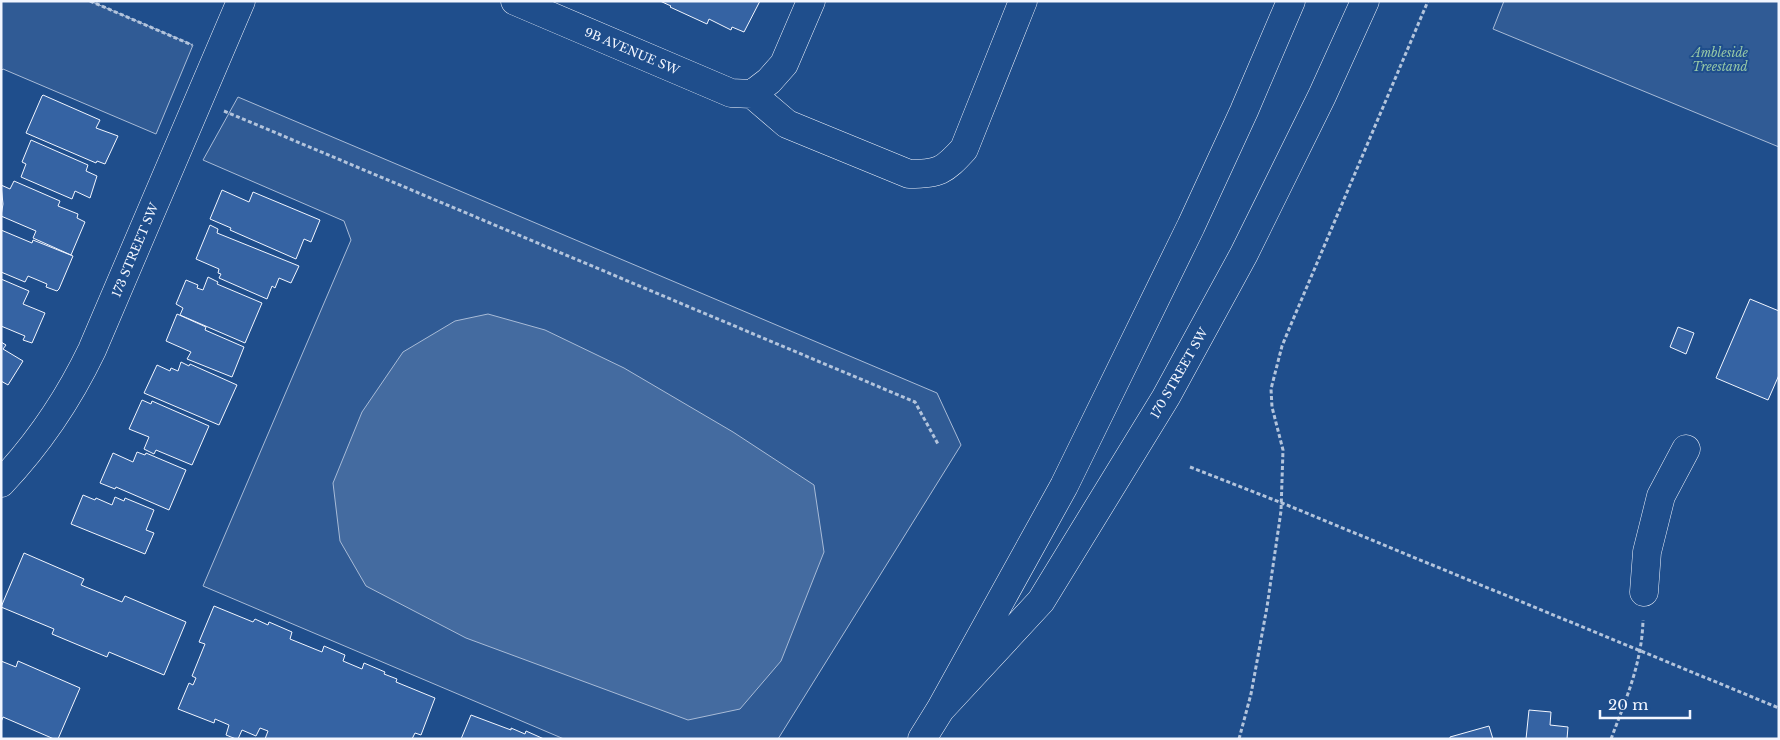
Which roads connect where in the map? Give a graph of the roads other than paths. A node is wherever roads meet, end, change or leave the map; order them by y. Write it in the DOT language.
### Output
graph roads {
  1 [pos="241,1"];
  2 [pos="515,1"];
  3 [pos="812,1"];
  4 [pos="1023,1"];
  5 [pos="1291,1"];
  6 [pos="1365,1"];
  7 [pos="752,94"];
  8 [pos="1686,449"];
  9 [pos="1,483"];
  10 [pos="1644,592"];
  11 [pos="940,710"];
  12 [pos="922,739"];
  1 -- 9 [label="main road, 173 STREET SW"];
  2 -- 7 [label="main road, 9B AVENUE SW"];
  3 -- 7 [label="main road"];
  4 -- 7 [label="main road"];
  5 -- 11 [label="main road, 170 STREET SW"];
  6 -- 11 [label="main road, 170 STREET SW"];
  8 -- 10 [label="main road"];
  11 -- 12 [label="main road, 170 STREET SW"];
}
